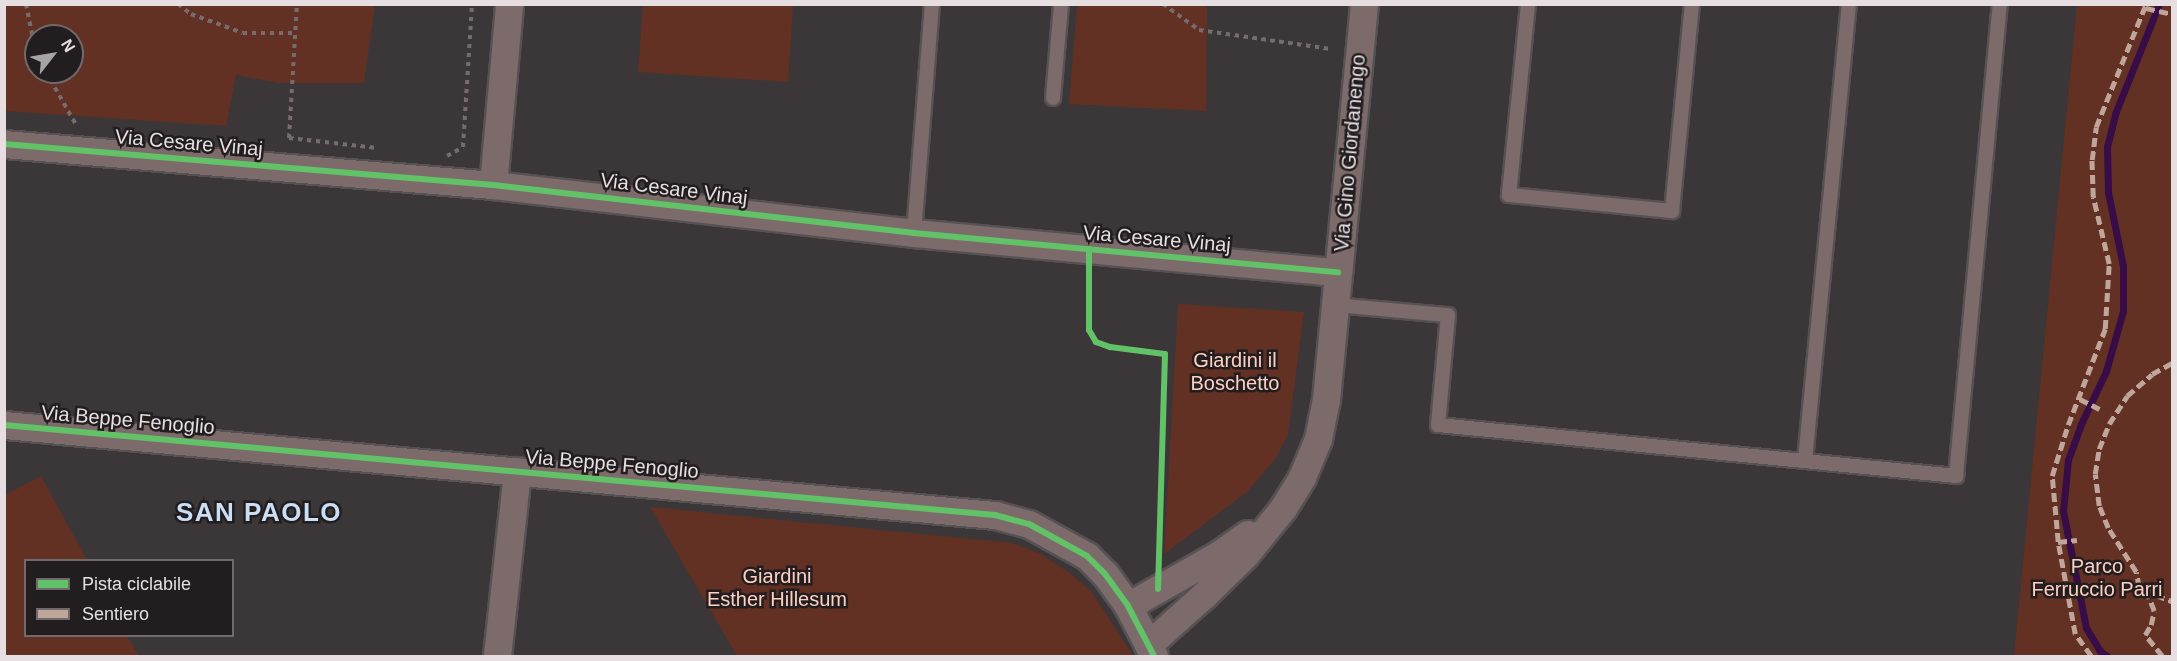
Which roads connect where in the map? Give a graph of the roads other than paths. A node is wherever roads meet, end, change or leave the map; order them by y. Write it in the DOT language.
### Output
graph roads {
  1 [pos="510,4"];
  2 [pos="932,4"];
  3 [pos="1061,4"];
  4 [pos="1364,4"];
  5 [pos="1528,4"];
  6 [pos="1692,4"];
  7 [pos="1849,4"];
  8 [pos="2000,4"];
  9 [pos="1053,98"];
  10 [pos="4,144"];
  11 [pos="493,185"];
  12 [pos="914,233"];
  13 [pos="1338,272"];
  14 [pos="1335,304"];
  15 [pos="4,425"];
  16 [pos="1805,460"];
  17 [pos="517,471"];
  18 [pos="1282,508"];
  19 [pos="1128,606"];
  20 [pos="1151,651"];
  21 [pos="497,657"];
  1 -- 11 [label="street"];
  2 -- 12 [label="lane"];
  3 -- 9 [label="lane"];
  4 -- 13 [label="street, Via Gino Giordanengo"];
  5 -- 6 [label="lane"];
  7 -- 16 [label="lane"];
  8 -- 16 [label="lane"];
  10 -- 11 [label="street, Via Cesare Vinaj"];
  11 -- 12 [label="street, Via Cesare Vinaj"];
  12 -- 13 [label="street, Via Cesare Vinaj"];
  13 -- 14 [label="street, Via Gino Giordanengo"];
  14 -- 16 [label="lane"];
  14 -- 18 [label="street, Via Gino Giordanengo"];
  15 -- 17 [label="street, Via Beppe Fenoglio"];
  17 -- 19 [label="street, Via Beppe Fenoglio"];
  17 -- 21 [label="street"];
  18 -- 19 [label="street, Via Gino Giordanengo"];
  18 -- 20 [label="street, Via Gino Giordanengo"];
  19 -- 20 [label="street, Via Beppe Fenoglio"];
}
